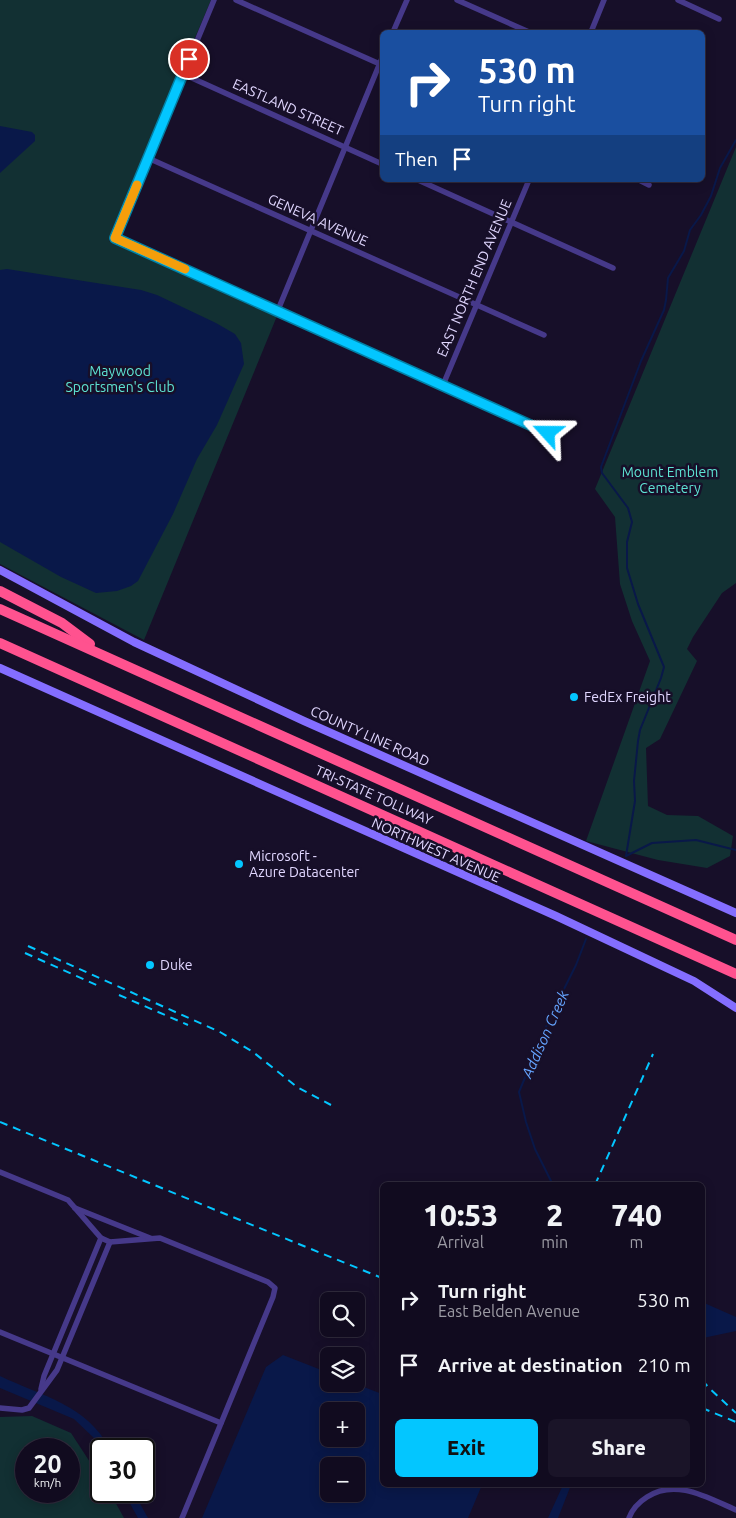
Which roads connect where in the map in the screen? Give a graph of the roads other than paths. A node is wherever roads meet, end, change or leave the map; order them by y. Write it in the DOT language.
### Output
graph roads {
  1 [pos="214,0"];
  2 [pos="236,0"];
  3 [pos="407,0"];
  4 [pos="456,0"];
  5 [pos="604,0"];
  6 [pos="678,0"];
  7 [pos="719,18"];
  8 [pos="394,30"];
  9 [pos="524,30"];
  10 [pos="592,30"];
  11 [pos="380,62"];
  12 [pos="380,68"];
  13 [pos="183,74"];
  14 [pos="346,147"];
  15 [pos="148,158"];
  16 [pos="380,163"];
  17 [pos="422,182"];
  18 [pos="528,182"];
  19 [pos="644,182"];
  20 [pos="649,184"];
  21 [pos="512,222"];
  22 [pos="311,231"];
  23 [pos="613,268"];
  24 [pos="477,305"];
  25 [pos="278,310"];
  26 [pos="544,336"];
  27 [pos="443,385"];
  28 [pos="548,433"];
  29 [pos="0,570"];
  30 [pos="0,591"];
  31 [pos="0,609"];
  32 [pos="0,643"];
  33 [pos="104,655"];
  34 [pos="0,668"];
  35 [pos="736,913"];
  36 [pos="736,940"];
  37 [pos="736,974"];
  38 [pos="736,1008"];
  39 [pos="0,1172"];
  40 [pos="75,1207"];
  41 [pos="101,1238"];
  42 [pos="152,1238"];
  43 [pos="110,1242"];
  44 [pos="0,1332"];
  45 [pos="53,1354"];
  46 [pos="63,1358"];
  47 [pos="40,1391"];
  48 [pos="0,1408"];
  49 [pos="221,1423"];
  50 [pos="736,1510"];
  51 [pos="182,1518"];
  52 [pos="629,1518"];
  1 -- 13 [label="street"];
  2 -- 11 [label="street"];
  3 -- 8 [label="street"];
  4 -- 9 [label="street"];
  5 -- 10 [label="street"];
  6 -- 7 [label="street"];
  12 -- 14 [label="street"];
  13 -- 14 [label="street, EASTLAND STREET"];
  13 -- 15 [label="street"];
  14 -- 16 [label="street, EASTLAND STREET"];
  14 -- 22 [label="street"];
  15 -- 22 [label="street, GENEVA AVENUE"];
  15 -- 25 [label="street"];
  17 -- 21 [label="street"];
  18 -- 21 [label="street, EAST NORTH END AVENUE"];
  19 -- 20 [label="street"];
  21 -- 23 [label="street"];
  21 -- 24 [label="street, EAST NORTH END AVENUE"];
  22 -- 24 [label="street, GENEVA AVENUE"];
  22 -- 25 [label="street"];
  24 -- 26 [label="street, GENEVA AVENUE"];
  24 -- 27 [label="street, EAST NORTH END AVENUE"];
  25 -- 27 [label="street"];
  27 -- 28 [label="street"];
  29 -- 35 [label="street, COUNTY LINE ROAD"];
  30 -- 33 [label="highway"];
  31 -- 33 [label="highway, TRI-STATE TOLLWAY"];
  32 -- 37 [label="highway, TRI-STATE TOLLWAY"];
  33 -- 36 [label="highway, TRI-STATE TOLLWAY"];
  34 -- 38 [label="street, NORTHWEST AVENUE"];
  39 -- 40 [label="street"];
  40 -- 41 [label="street"];
  40 -- 42 [label="street"];
  41 -- 43 [label="street"];
  41 -- 45 [label="street"];
  42 -- 43 [label="street"];
  42 -- 49 [label="street"];
  43 -- 46 [label="street"];
  44 -- 45 [label="street"];
  45 -- 46 [label="street"];
  45 -- 47 [label="street"];
  46 -- 47 [label="street"];
  46 -- 49 [label="street"];
  47 -- 48 [label="street"];
  49 -- 51 [label="street"];
  50 -- 52 [label="street"];
}
